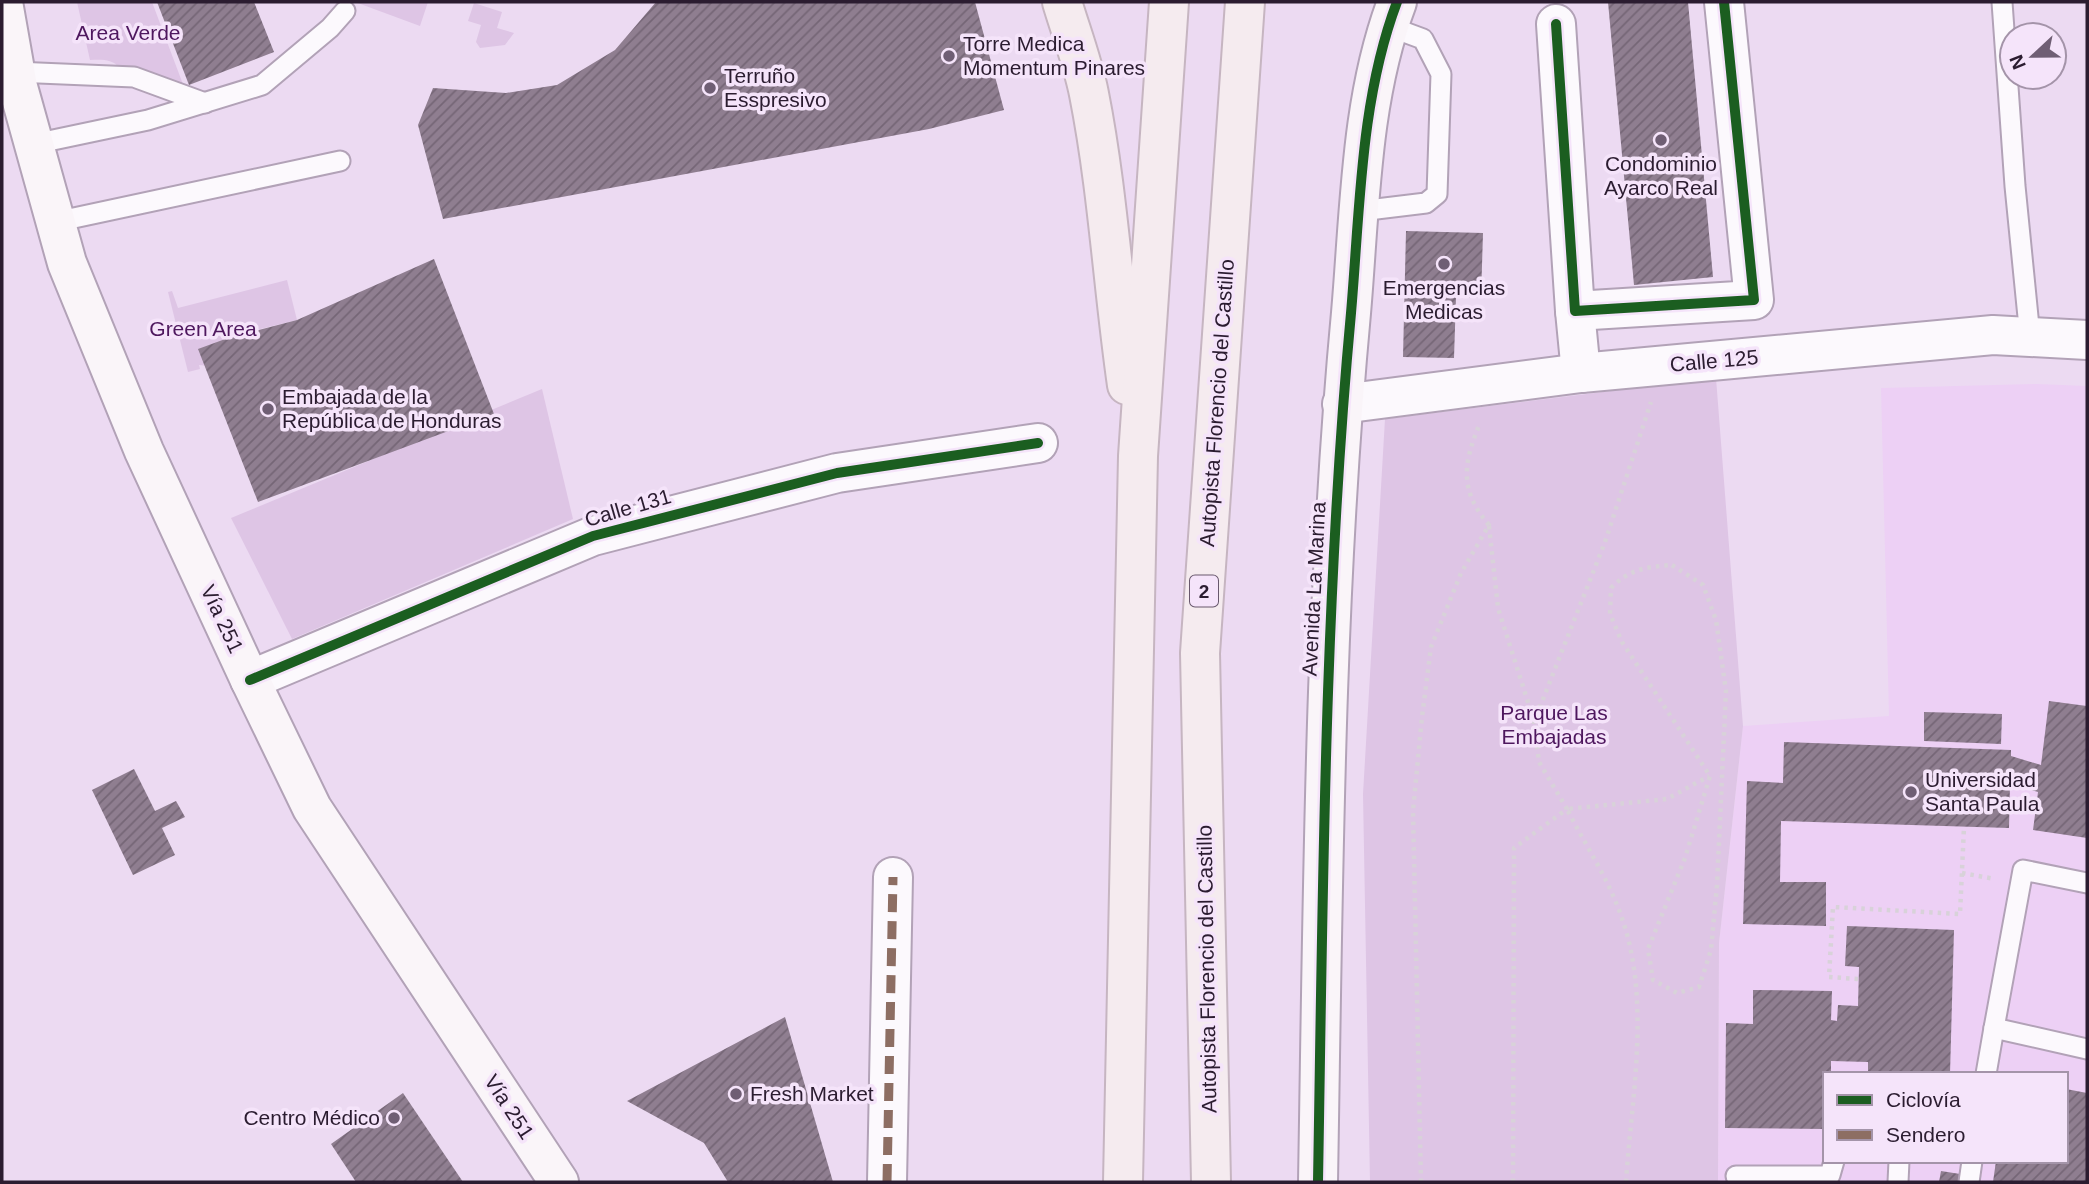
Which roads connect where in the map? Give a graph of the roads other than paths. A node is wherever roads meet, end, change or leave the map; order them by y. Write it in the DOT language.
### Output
graph roads {
  1 [pos="3,2"];
  2 [pos="1062,2"];
  3 [pos="1169,2"];
  4 [pos="1245,2"];
  5 [pos="1724,2"];
  6 [pos="2002,2"];
  7 [pos="345,11"];
  8 [pos="1392,14"];
  9 [pos="1556,24"];
  10 [pos="12,83"];
  11 [pos="205,103"];
  12 [pos="34,144"];
  13 [pos="340,161"];
  14 [pos="1360,211"];
  15 [pos="55,222"];
  16 [pos="1754,300"];
  17 [pos="1575,311"];
  18 [pos="2030,337"];
  19 [pos="2087,341"];
  20 [pos="1762,356"];
  21 [pos="1580,373"];
  22 [pos="1342,404"];
  23 [pos="1038,443"];
  24 [pos="1138,456"];
  25 [pos="250,680"];
  26 [pos="893,877"];
  27 [pos="2087,883"];
  28 [pos="1994,1028"];
  29 [pos="2087,1049"];
  30 [pos="1986,1072"];
  31 [pos="1833,1163"];
  32 [pos="1899,1163"];
  33 [pos="1972,1163"];
  34 [pos="1736,1176"];
  35 [pos="559,1182"];
  36 [pos="887,1182"];
  37 [pos="1123,1182"];
  38 [pos="1212,1182"];
  39 [pos="1318,1182"];
  40 [pos="1898,1182"];
  41 [pos="1969,1182"];
  1 -- 10 [label="main road, Vía 251"];
  2 -- 24 [label="highway"];
  3 -- 24 [label="highway"];
  4 -- 38 [label="highway, Autopista Florencio del Castillo / 2"];
  5 -- 16 [label="street"];
  6 -- 18 [label="lane"];
  7 -- 11 [label="lane"];
  8 -- 14 [label="main road, Avenida La Marina"];
  8 -- 14 [label="lane"];
  9 -- 17 [label="street"];
  10 -- 11 [label="lane"];
  10 -- 12 [label="main road, Vía 251"];
  11 -- 12 [label="lane"];
  12 -- 15 [label="main road, Vía 251"];
  13 -- 15 [label="lane"];
  14 -- 22 [label="main road, Avenida La Marina"];
  15 -- 25 [label="main road, Vía 251"];
  16 -- 17 [label="street"];
  16 -- 20 [label="street"];
  17 -- 21 [label="street"];
  18 -- 19 [label="street, Calle 125"];
  18 -- 20 [label="street, Calle 125"];
  20 -- 21 [label="street, Calle 125"];
  21 -- 22 [label="street, Calle 125"];
  22 -- 39 [label="main road, Avenida La Marina"];
  23 -- 25 [label="street, Calle 131"];
  24 -- 37 [label="highway"];
  25 -- 35 [label="main road, Vía 251"];
  26 -- 36 [label="street"];
  27 -- 28 [label="lane"];
  28 -- 29 [label="lane"];
  28 -- 30 [label="lane"];
  31 -- 34 [label="lane"];
  32 -- 40 [label="lane"];
  33 -- 41 [label="lane"];
}
